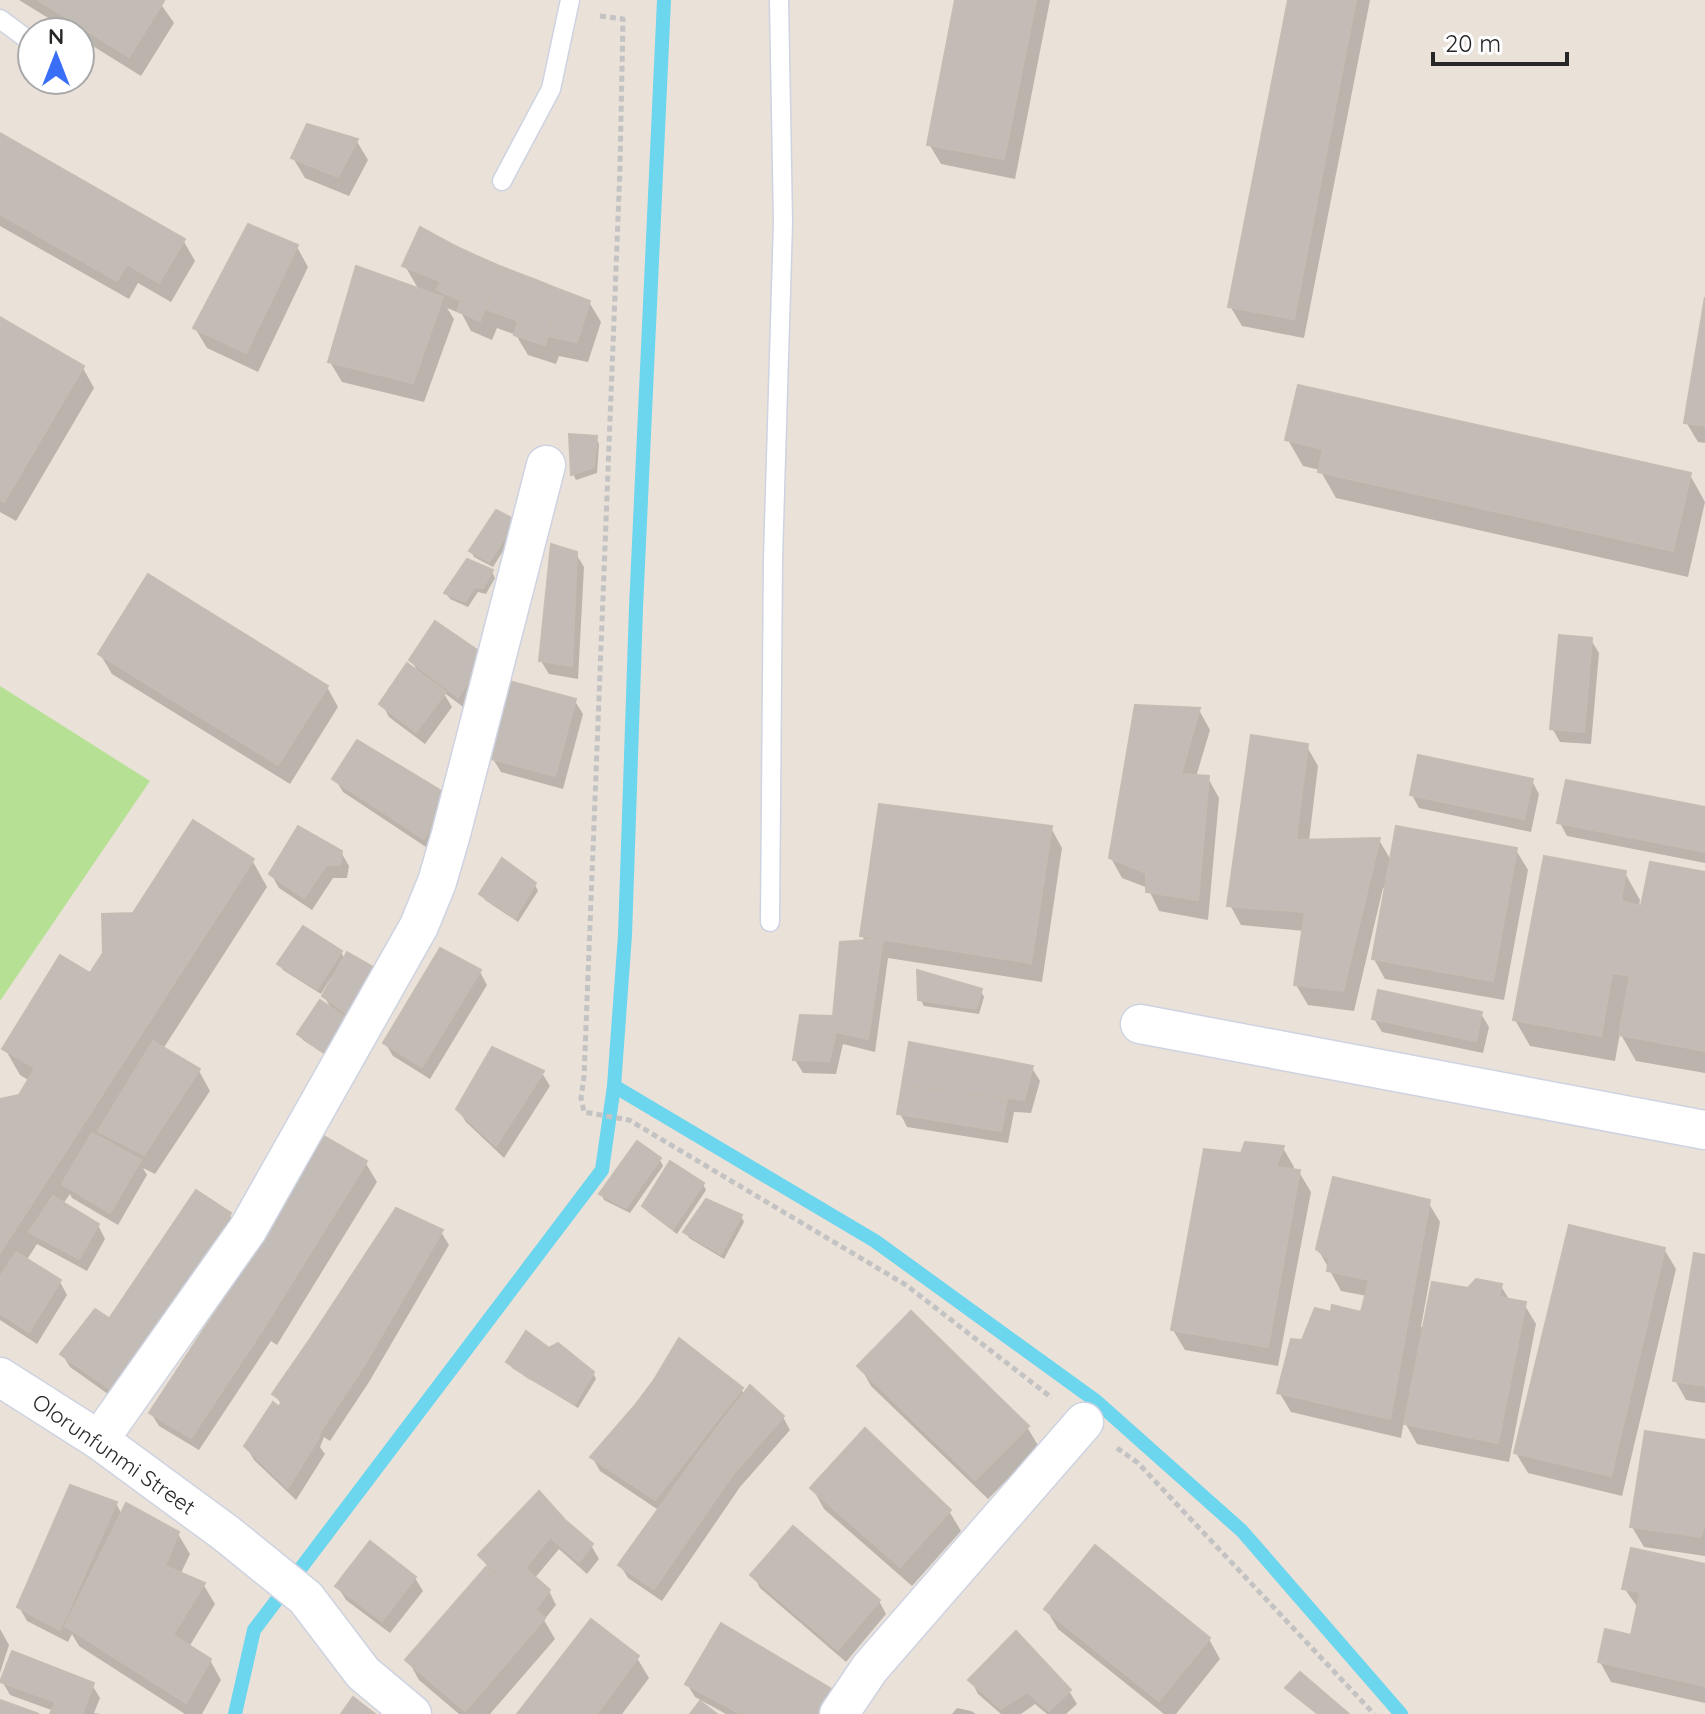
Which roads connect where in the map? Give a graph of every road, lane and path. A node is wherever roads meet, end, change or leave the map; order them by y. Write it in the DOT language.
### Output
graph roads {
  1 [pos="779,0"];
  2 [pos="569,6"];
  3 [pos="502,181"];
  4 [pos="546,465"];
  5 [pos="770,922"];
  6 [pos="1140,1024"];
  7 [pos="1705,1130"];
  8 [pos="0,1377"];
  9 [pos="1084,1422"];
  10 [pos="99,1440"];
  11 [pos="412,1714"];
  12 [pos="839,1714"];
  13 [pos="1374,1714"];
  1 -- 5 [label="lane"];
  2 -- 3 [label="lane"];
  2 -- 9 [label="path"];
  4 -- 10 [label="street"];
  6 -- 7 [label="street"];
  8 -- 10 [label="street, Olorunfunmi Street"];
  9 -- 12 [label="street"];
  9 -- 13 [label="path"];
  10 -- 11 [label="street, Olorunfunmi Street"];
}
